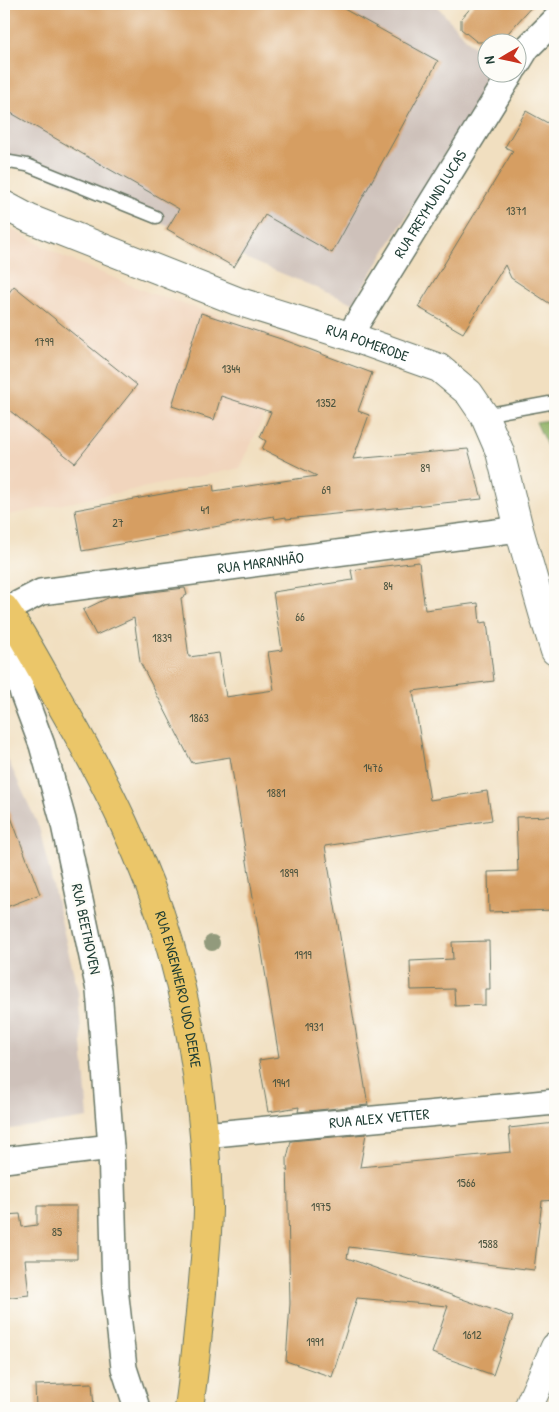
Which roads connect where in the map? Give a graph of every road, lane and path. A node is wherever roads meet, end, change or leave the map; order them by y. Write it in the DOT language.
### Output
graph roads {
  1 [pos="555,20"];
  2 [pos="526,51"];
  3 [pos="506,82"];
  4 [pos="4,161"];
  5 [pos="4,204"];
  6 [pos="156,217"];
  7 [pos="349,336"];
  8 [pos="555,402"];
  9 [pos="484,415"];
  10 [pos="519,529"];
  11 [pos="5,609"];
  12 [pos="555,651"];
  13 [pos="555,1102"];
  14 [pos="204,1135"];
  15 [pos="111,1147"];
  16 [pos="4,1160"];
  17 [pos="555,1348"];
  18 [pos="137,1408"];
  19 [pos="189,1408"];
  20 [pos="528,1408"];
  1 -- 2 [label="street"];
  3 -- 7 [label="street, RUA FREYMUND LUCAS"];
  4 -- 6 [label="lane"];
  5 -- 7 [label="street, RUA POMERODE"];
  7 -- 9 [label="street, RUA POMERODE"];
  8 -- 9 [label="lane"];
  9 -- 10 [label="street, RUA POMERODE"];
  10 -- 11 [label="street, RUA MARANHÃO"];
  10 -- 12 [label="street, RUA POMERODE"];
  11 -- 14 [label="main road, RUA ENGENHEIRO UDO DEEKE"];
  11 -- 15 [label="street, RUA BEETHOVEN"];
  13 -- 14 [label="street, RUA ALEX VETTER"];
  14 -- 19 [label="main road, RUA ENGENHEIRO UDO DEEKE"];
  15 -- 16 [label="street"];
  15 -- 18 [label="street, RUA BEETHOVEN"];
  17 -- 20 [label="street"];
}
